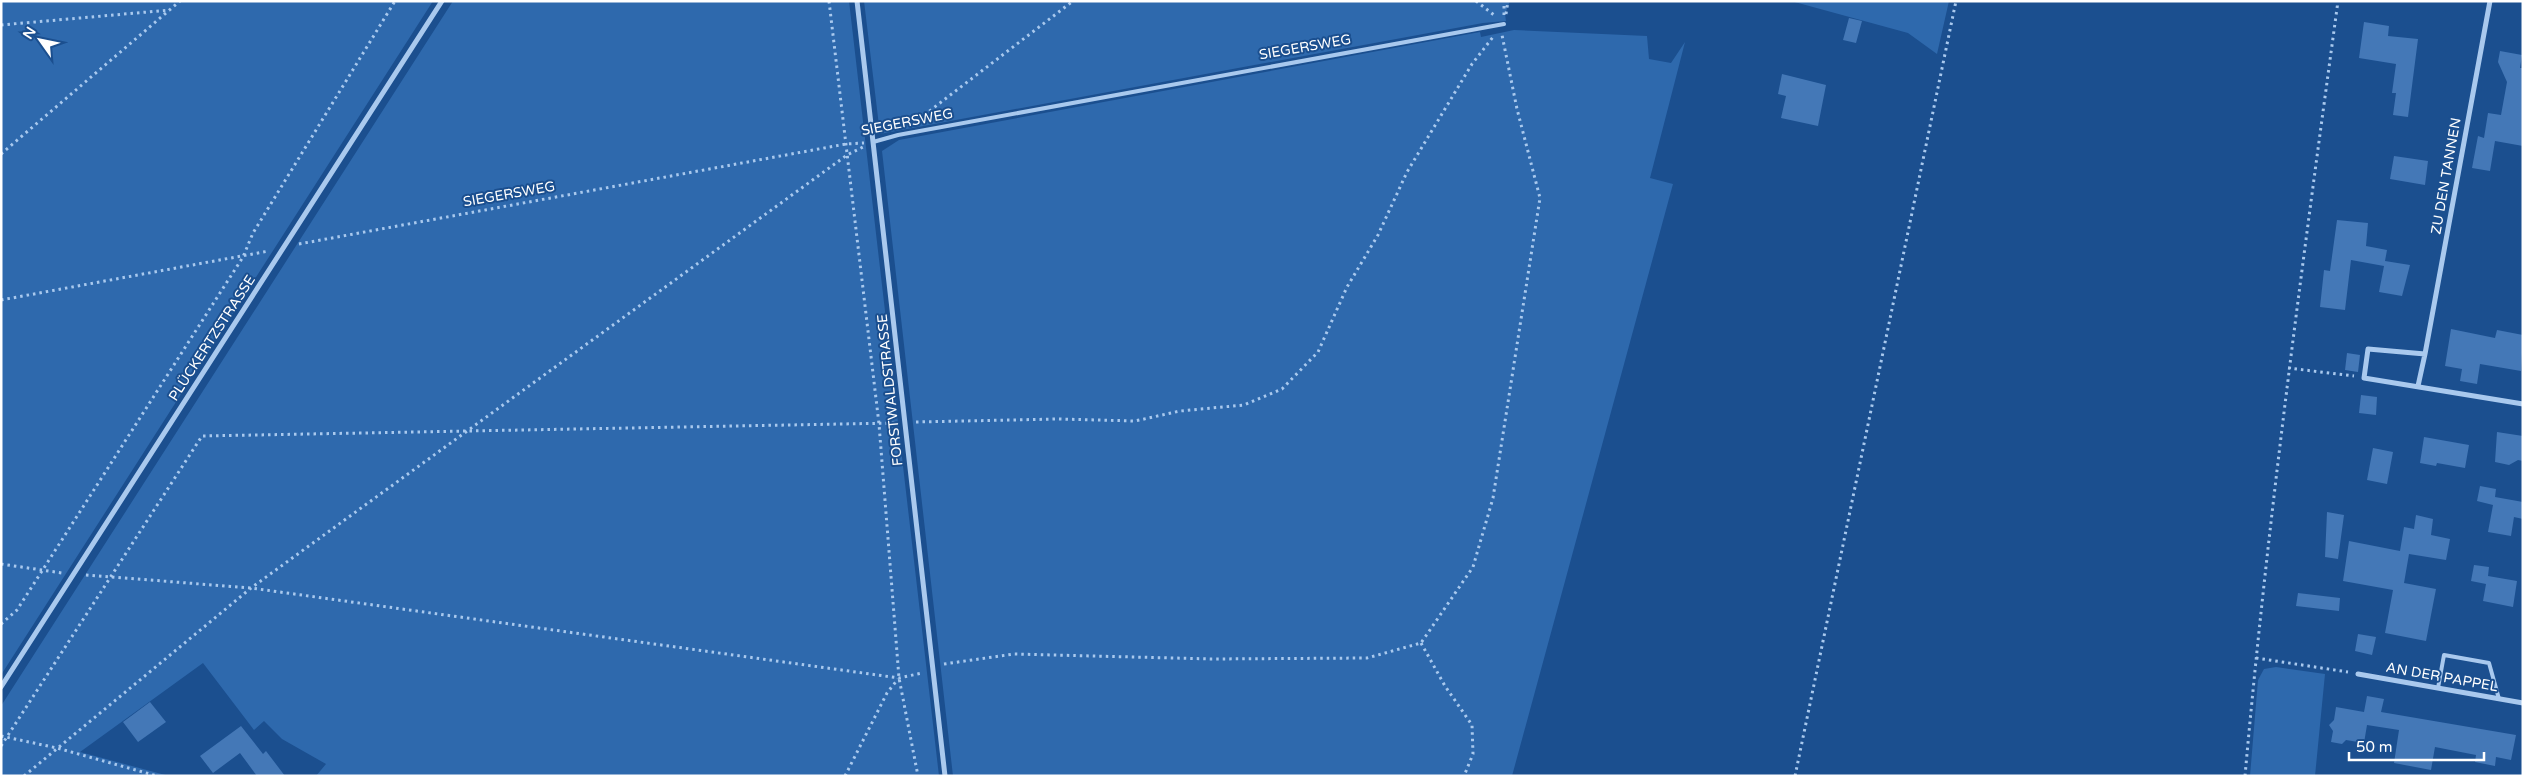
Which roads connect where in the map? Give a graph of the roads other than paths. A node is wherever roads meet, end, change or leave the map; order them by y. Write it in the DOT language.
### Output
graph roads {
  1 [pos="442,1"];
  2 [pos="857,1"];
  3 [pos="2490,1"];
  4 [pos="1504,24"];
  5 [pos="873,142"];
  6 [pos="2425,354"];
  7 [pos="2418,386"];
  8 [pos="2523,404"];
  9 [pos="2358,674"];
  10 [pos="1,687"];
  11 [pos="2438,688"];
  12 [pos="2499,699"];
  13 [pos="2523,703"];
  14 [pos="945,776"];
  1 -- 10 [label="street, PLÜCKERTZSTRASSE"];
  2 -- 5 [label="street, FORSTWALDSTRASSE"];
  3 -- 6 [label="street, ZU DEN TANNEN"];
  4 -- 5 [label="lane, SIEGERSWEG"];
  5 -- 14 [label="street, FORSTWALDSTRASSE"];
  6 -- 7 [label="street, ZU DEN TANNEN"];
  6 -- 7 [label="street"];
  7 -- 8 [label="street"];
  9 -- 11 [label="street, AN DER PAPPEL"];
  11 -- 12 [label="street, AN DER PAPPEL"];
  11 -- 12 [label="lane"];
  12 -- 13 [label="street, AN DER PAPPEL"];
}
